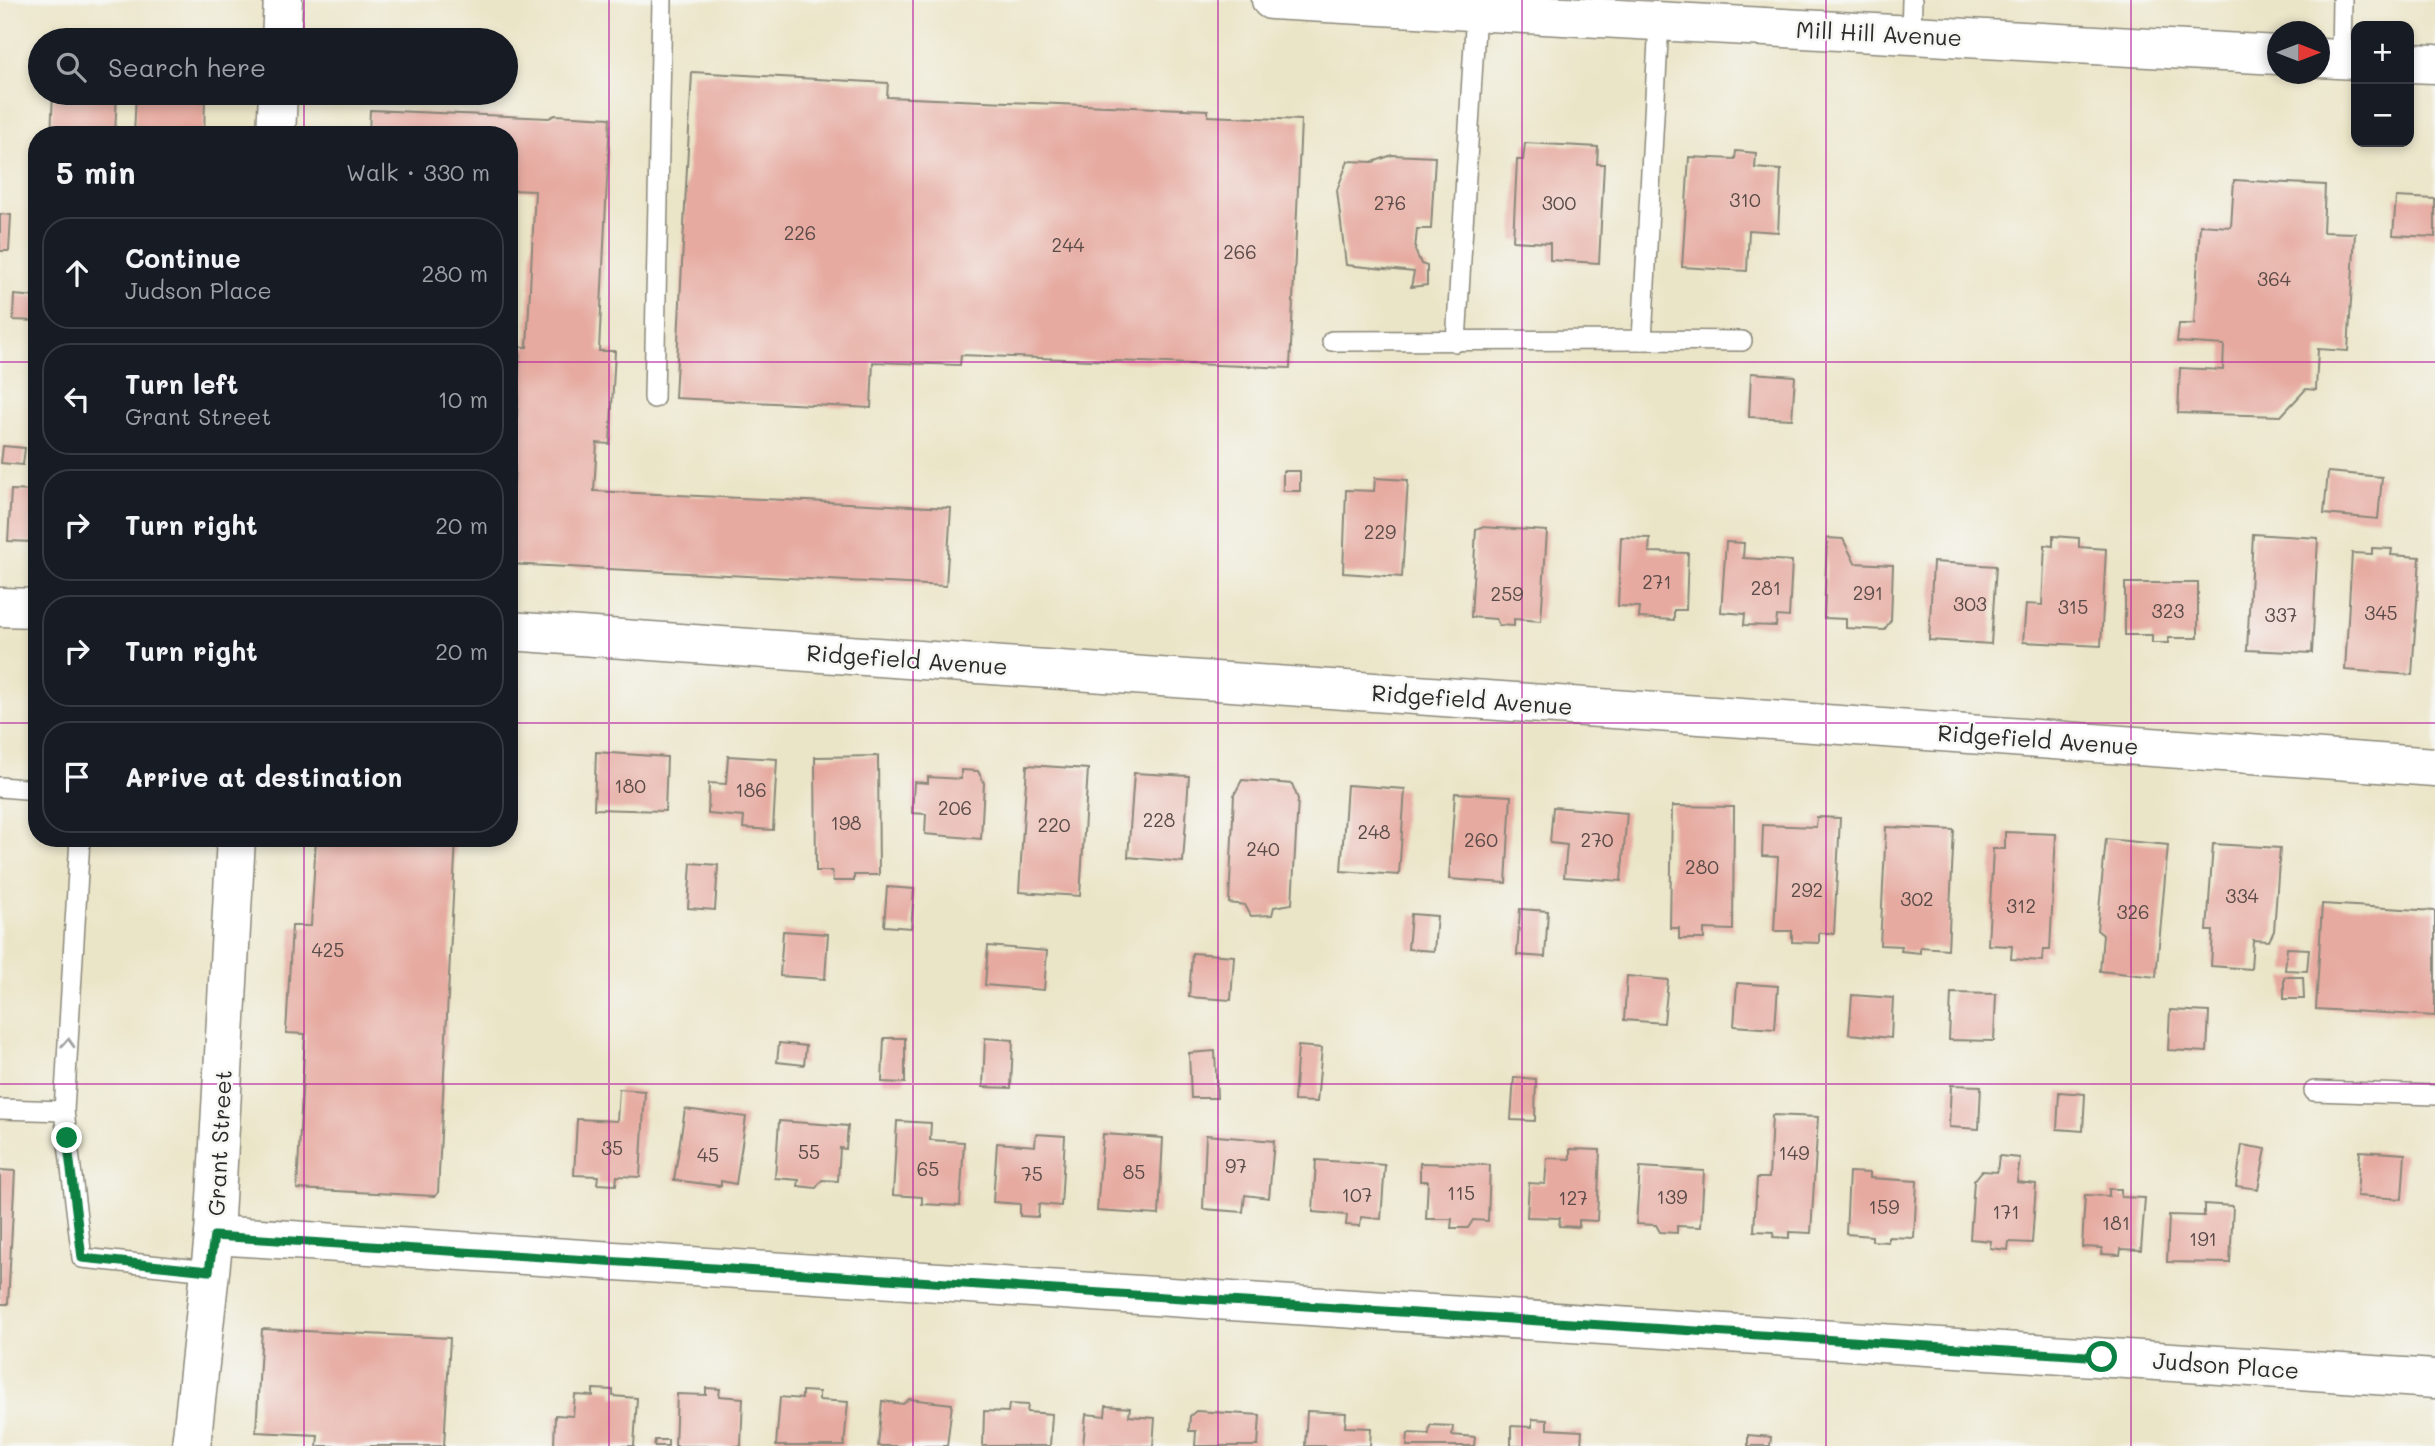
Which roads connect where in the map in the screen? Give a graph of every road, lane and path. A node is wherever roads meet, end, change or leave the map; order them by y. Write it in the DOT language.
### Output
graph roads {
  1 [pos="283,0"];
  2 [pos="662,0"];
  3 [pos="1270,0"];
  4 [pos="2342,0"];
  5 [pos="1476,11"];
  6 [pos="1912,18"];
  7 [pos="1659,22"];
  8 [pos="282,28"];
  9 [pos="2267,54"];
  10 [pos="2339,59"];
  11 [pos="2414,62"];
  12 [pos="2435,64"];
  13 [pos="277,105"];
  14 [pos="276,126"];
  15 [pos="1642,340"];
  16 [pos="1332,341"];
  17 [pos="1742,341"];
  18 [pos="1456,342"];
  19 [pos="654,398"];
  20 [pos="0,607"];
  21 [pos="28,608"];
  22 [pos="518,632"];
  23 [pos="2435,766"];
  24 [pos="0,787"];
  25 [pos="28,789"];
  26 [pos="79,847"];
  27 [pos="235,847"];
  28 [pos="2314,1091"];
  29 [pos="2435,1095"];
  30 [pos="0,1109"];
  31 [pos="64,1111"];
  32 [pos="211,1253"];
  33 [pos="2435,1379"];
  34 [pos="191,1446"];
  1 -- 8 [label="street"];
  2 -- 19 [label="lane"];
  3 -- 5 [label="street, Mill Hill Avenue"];
  4 -- 10 [label="lane"];
  5 -- 7 [label="street, Mill Hill Avenue"];
  5 -- 18 [label="lane"];
  6 -- 7 [label="street, Mill Hill Avenue"];
  6 -- 9 [label="street, Mill Hill Avenue"];
  7 -- 15 [label="lane"];
  11 -- 12 [label="street"];
  13 -- 14 [label="street"];
  15 -- 17 [label="lane"];
  15 -- 18 [label="lane"];
  16 -- 18 [label="lane"];
  20 -- 21 [label="street"];
  22 -- 23 [label="street, Ridgefield Avenue"];
  24 -- 25 [label="lane"];
  31 -- 26 [label="lane, one-way"];
  27 -- 32 [label="street, Grant Street"];
  28 -- 29 [label="lane"];
  30 -- 31 [label="lane"];
  31 -- 32 [label="lane"];
  32 -- 33 [label="street, Judson Place"];
  32 -- 34 [label="street, Grant Street"];
}
